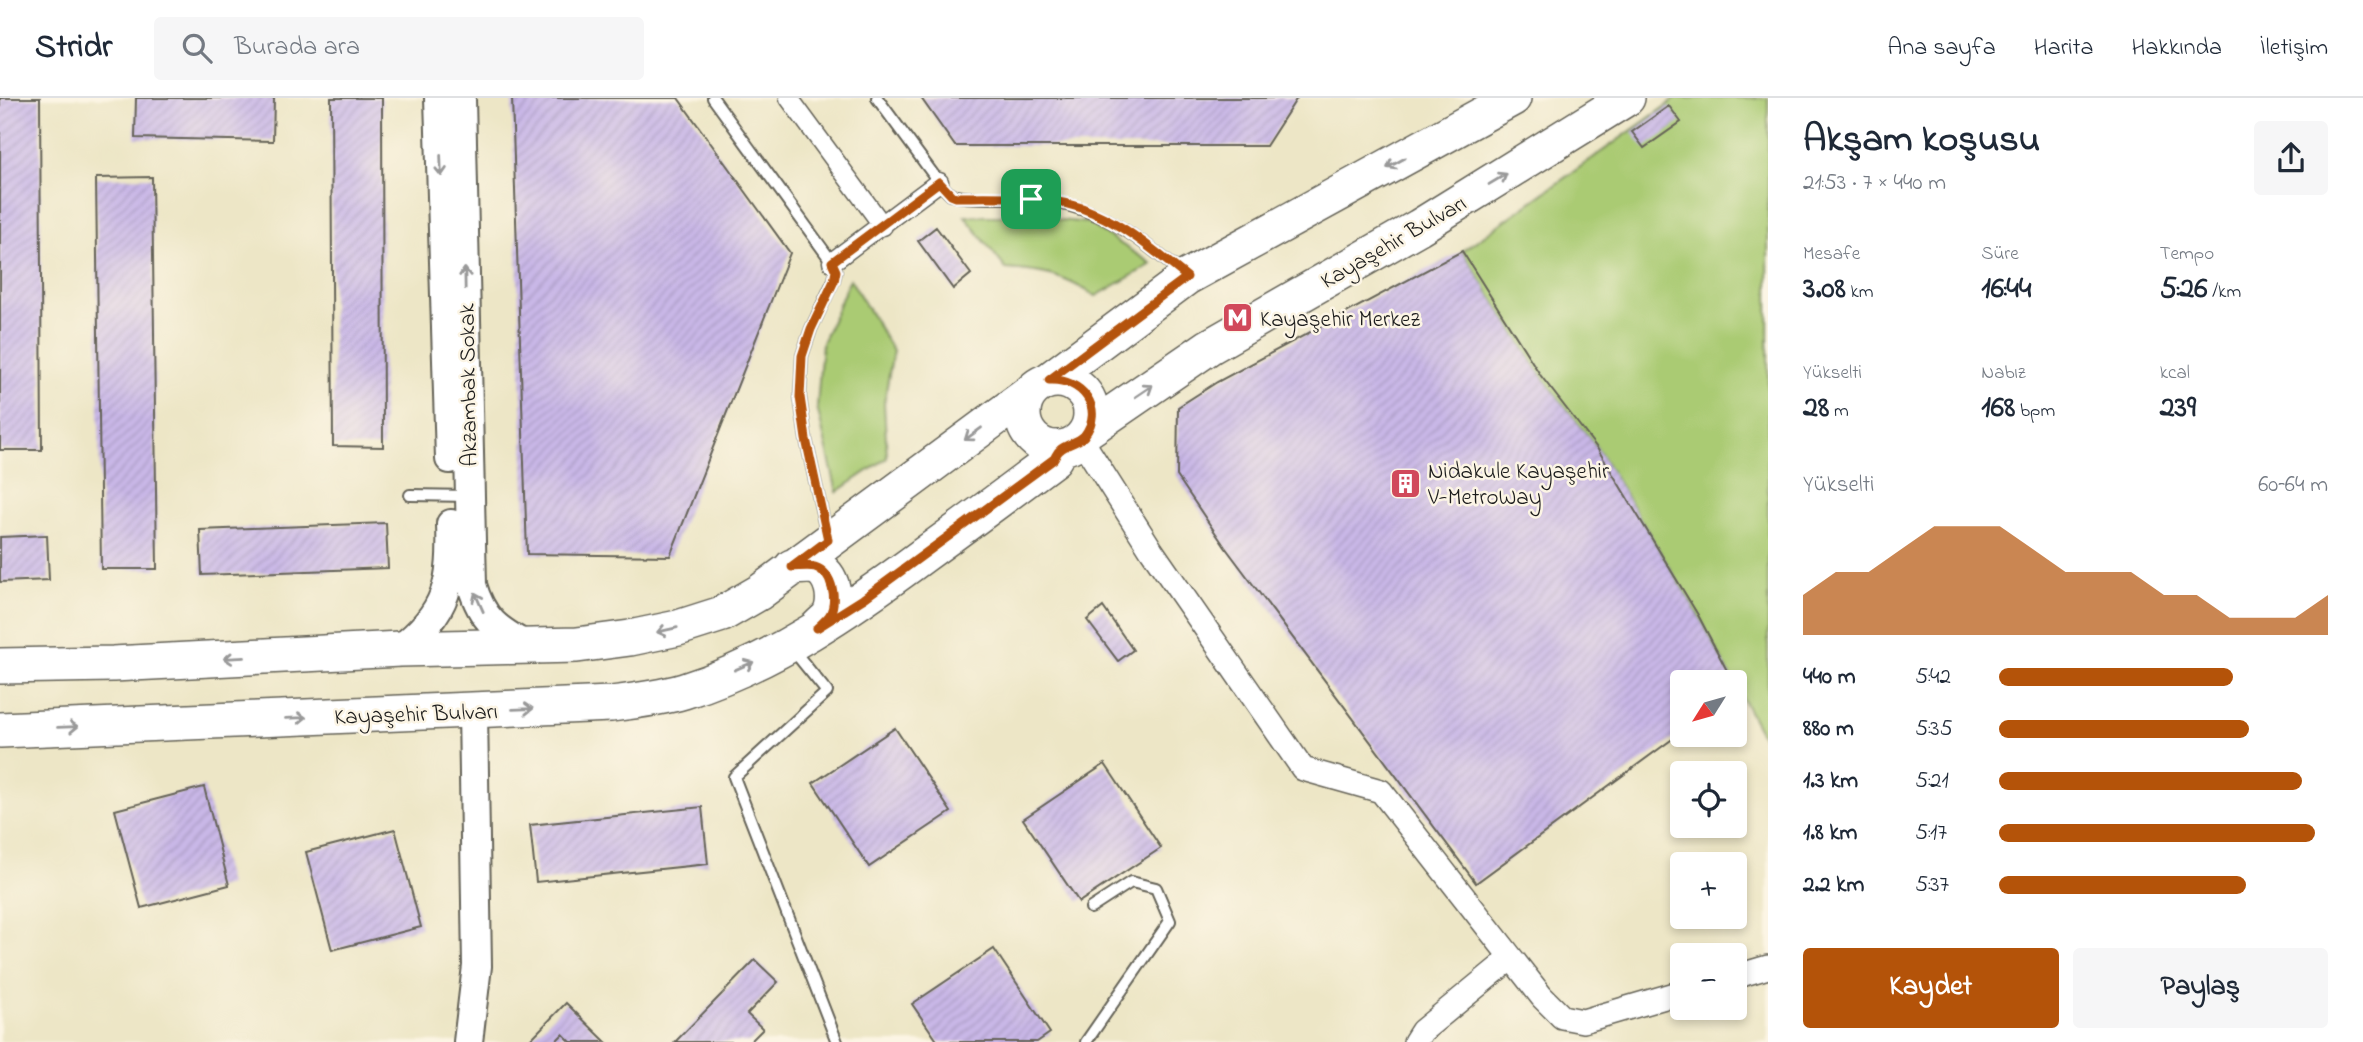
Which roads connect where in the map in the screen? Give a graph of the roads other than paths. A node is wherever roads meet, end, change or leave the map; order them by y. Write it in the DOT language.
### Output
graph roads {
  1 [pos="439,98"];
  2 [pos="461,98"];
  3 [pos="713,98"];
  4 [pos="789,98"];
  5 [pos="877,98"];
  6 [pos="1469,98"];
  7 [pos="1513,98"];
  8 [pos="1627,98"];
  9 [pos="1456,130"];
  10 [pos="939,182"];
  11 [pos="883,226"];
  12 [pos="832,262"];
  13 [pos="1187,277"];
  14 [pos="1039,387"];
  15 [pos="1076,439"];
  16 [pos="410,495"];
  17 [pos="460,496"];
  18 [pos="828,540"];
  19 [pos="808,571"];
  20 [pos="803,636"];
  21 [pos="528,647"];
  22 [pos="400,649"];
  23 [pos="0,666"];
  24 [pos="473,711"];
  25 [pos="0,730"];
  26 [pos="1091,908"];
  27 [pos="1511,958"];
  28 [pos="1768,967"];
  29 [pos="1747,973"];
  30 [pos="1670,996"];
  31 [pos="468,1042"];
  32 [pos="837,1042"];
  33 [pos="1086,1042"];
  34 [pos="1415,1042"];
  1 -- 17 [label="street, Akzambak Sokak, one-way"];
  17 -- 2 [label="street, Akzambak Sokak, one-way"];
  3 -- 12 [label="lane"];
  4 -- 11 [label="street"];
  5 -- 10 [label="lane"];
  6 -- 9 [label="street"];
  7 -- 9 [label="main road"];
  15 -- 8 [label="main road, Kayaşehir Bulvarı, one-way"];
  9 -- 13 [label="main road, one-way"];
  10 -- 11 [label="street"];
  10 -- 13 [label="lane"];
  11 -- 12 [label="street"];
  12 -- 18 [label="lane"];
  13 -- 14 [label="main road"];
  14 -- 15 [label="main road"];
  14 -- 15 [label="main road"];
  14 -- 18 [label="main road, one-way"];
  15 -- 20 [label="main road, Kayaşehir Bulvarı"];
  15 -- 27 [label="street"];
  16 -- 17 [label="lane"];
  21 -- 17 [label="street, Akzambak Sokak, one-way"];
  17 -- 22 [label="street, Akzambak Sokak"];
  18 -- 19 [label="main road"];
  19 -- 20 [label="main road"];
  19 -- 21 [label="main road, one-way"];
  24 -- 20 [label="main road, Kayaşehir Bulvarı, one-way"];
  20 -- 32 [label="lane"];
  21 -- 22 [label="main road"];
  22 -- 23 [label="main road, one-way"];
  25 -- 24 [label="main road, Kayaşehir Bulvarı, one-way"];
  24 -- 31 [label="street"];
  26 -- 33 [label="lane"];
  27 -- 30 [label="street"];
  27 -- 34 [label="street"];
  28 -- 29 [label="street"];
}
